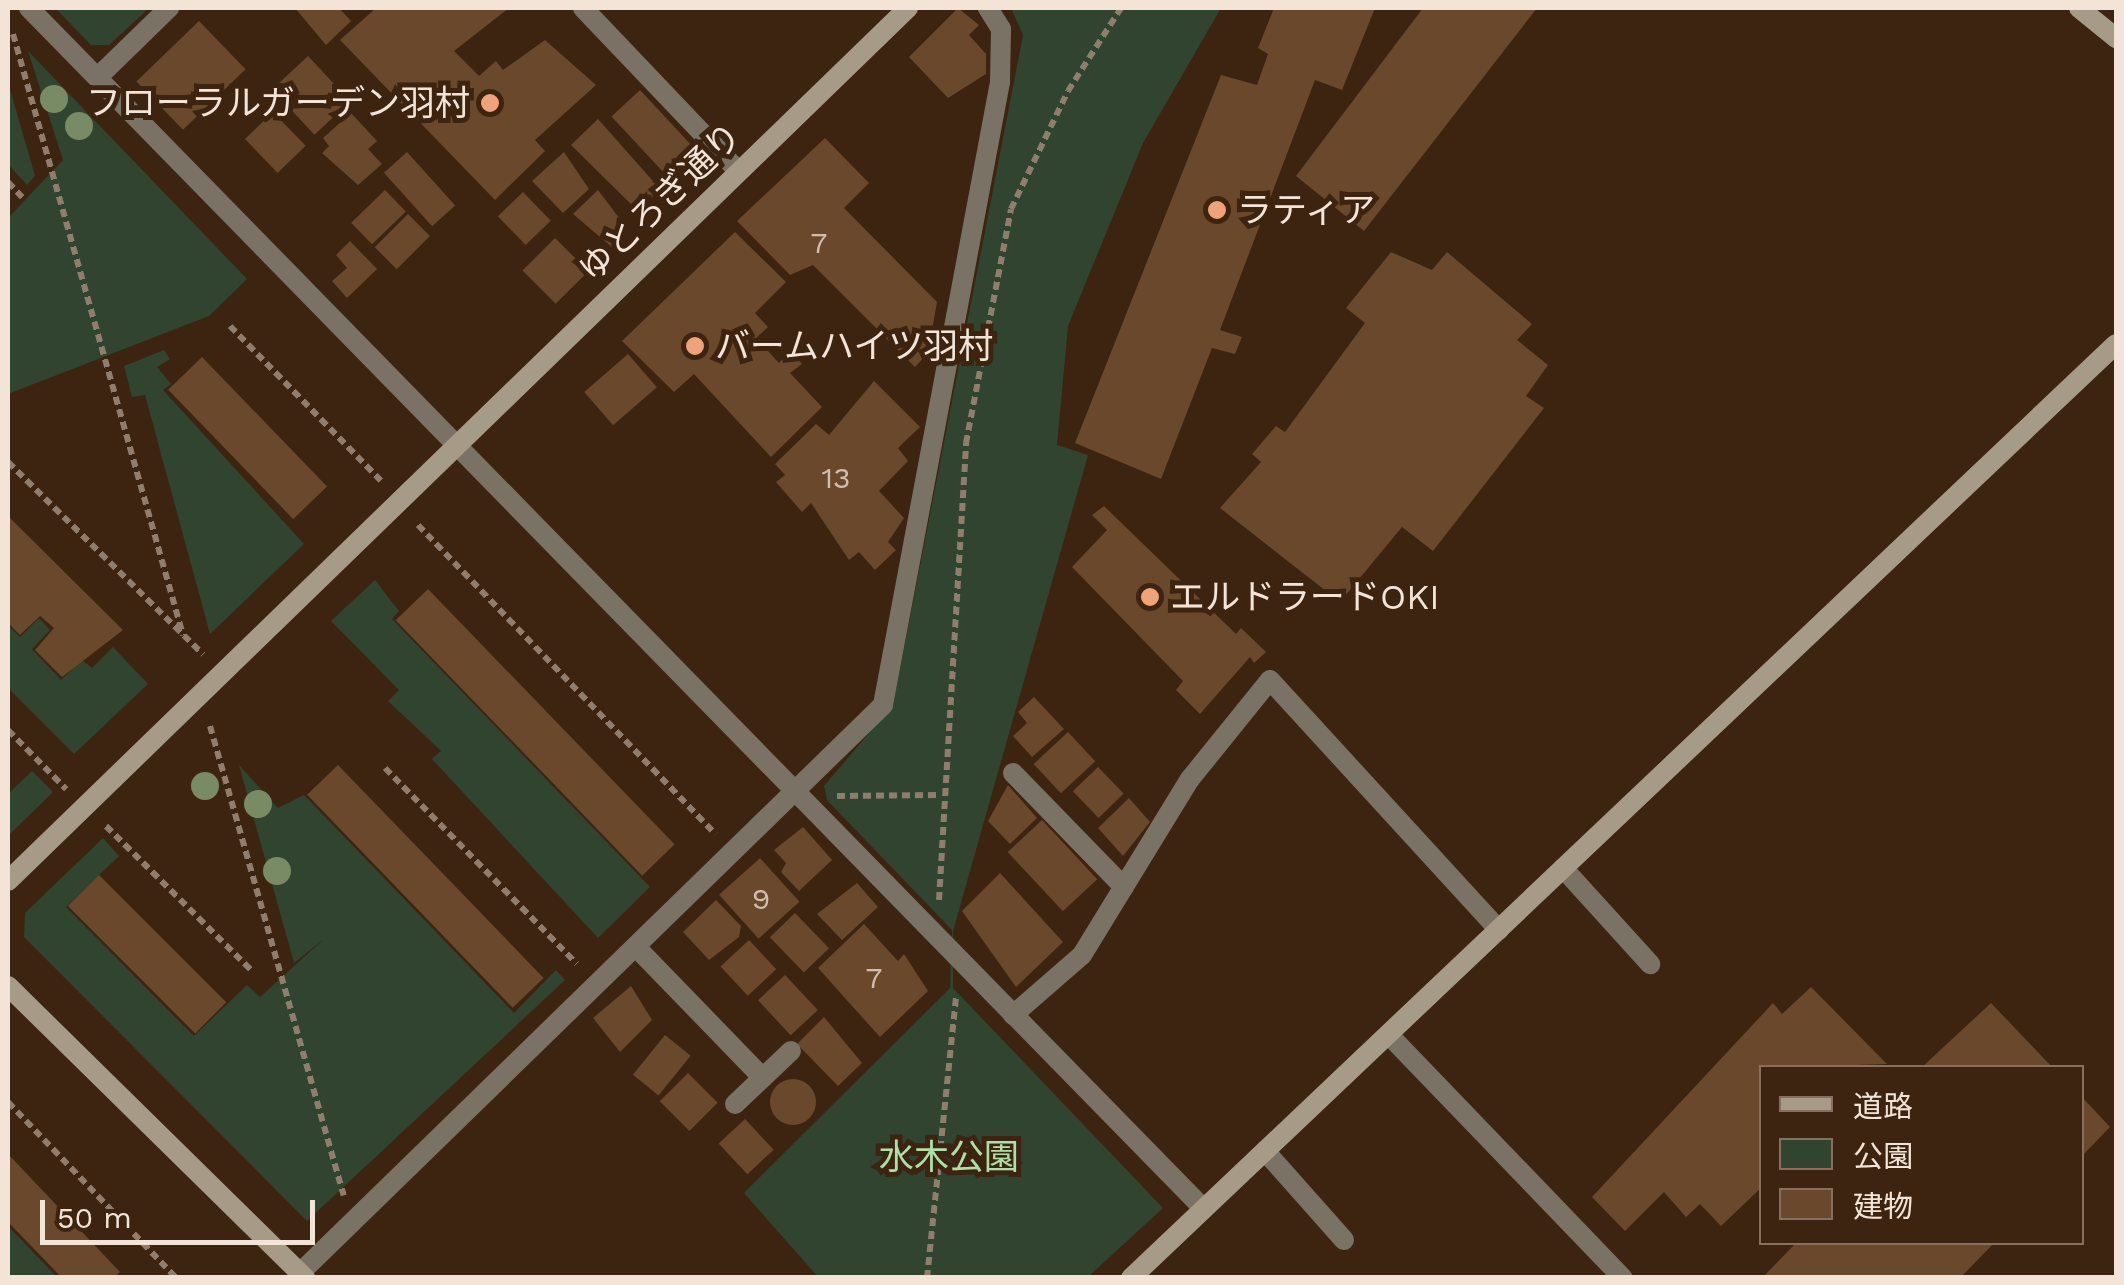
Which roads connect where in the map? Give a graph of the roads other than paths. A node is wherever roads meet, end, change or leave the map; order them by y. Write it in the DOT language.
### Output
graph roads {
  1 [pos="29,8"];
  2 [pos="169,8"];
  3 [pos="583,8"];
  4 [pos="908,8"];
  5 [pos="988,8"];
  6 [pos="2079,8"];
  7 [pos="2116,38"];
  8 [pos="98,76"];
  9 [pos="738,171"];
  10 [pos="2116,344"];
  11 [pos="458,445"];
  12 [pos="1013,773"];
  13 [pos="794,794"];
  14 [pos="1564,868"];
  15 [pos="8,880"];
  16 [pos="1124,887"];
  17 [pos="1499,930"];
  18 [pos="636,947"];
  19 [pos="1650,964"];
  20 [pos="8,986"];
  21 [pos="1014,1014"];
  22 [pos="1389,1034"];
  23 [pos="791,1051"];
  24 [pos="763,1078"];
  25 [pos="736,1104"];
  26 [pos="1265,1151"];
  27 [pos="1204,1210"];
  28 [pos="1344,1240"];
  29 [pos="303,1275"];
  30 [pos="1131,1278"];
  31 [pos="1623,1278"];
  1 -- 8 [label="street"];
  2 -- 8 [label="street"];
  3 -- 9 [label="street"];
  4 -- 9 [label="street, ゆとろぎ通り"];
  5 -- 13 [label="street"];
  6 -- 7 [label="street"];
  8 -- 11 [label="street"];
  9 -- 11 [label="street, ゆとろぎ通り"];
  10 -- 14 [label="street"];
  11 -- 13 [label="street"];
  11 -- 15 [label="street, ゆとろぎ通り"];
  12 -- 16 [label="street"];
  13 -- 18 [label="street"];
  13 -- 21 [label="street"];
  14 -- 17 [label="street"];
  14 -- 19 [label="street"];
  16 -- 17 [label="street"];
  16 -- 21 [label="street"];
  17 -- 22 [label="street"];
  18 -- 24 [label="street"];
  18 -- 29 [label="street"];
  20 -- 29 [label="street"];
  21 -- 27 [label="street"];
  22 -- 26 [label="street"];
  22 -- 31 [label="street"];
  23 -- 24 [label="street"];
  24 -- 25 [label="street"];
  26 -- 27 [label="street"];
  26 -- 28 [label="street"];
  27 -- 30 [label="street"];
}
